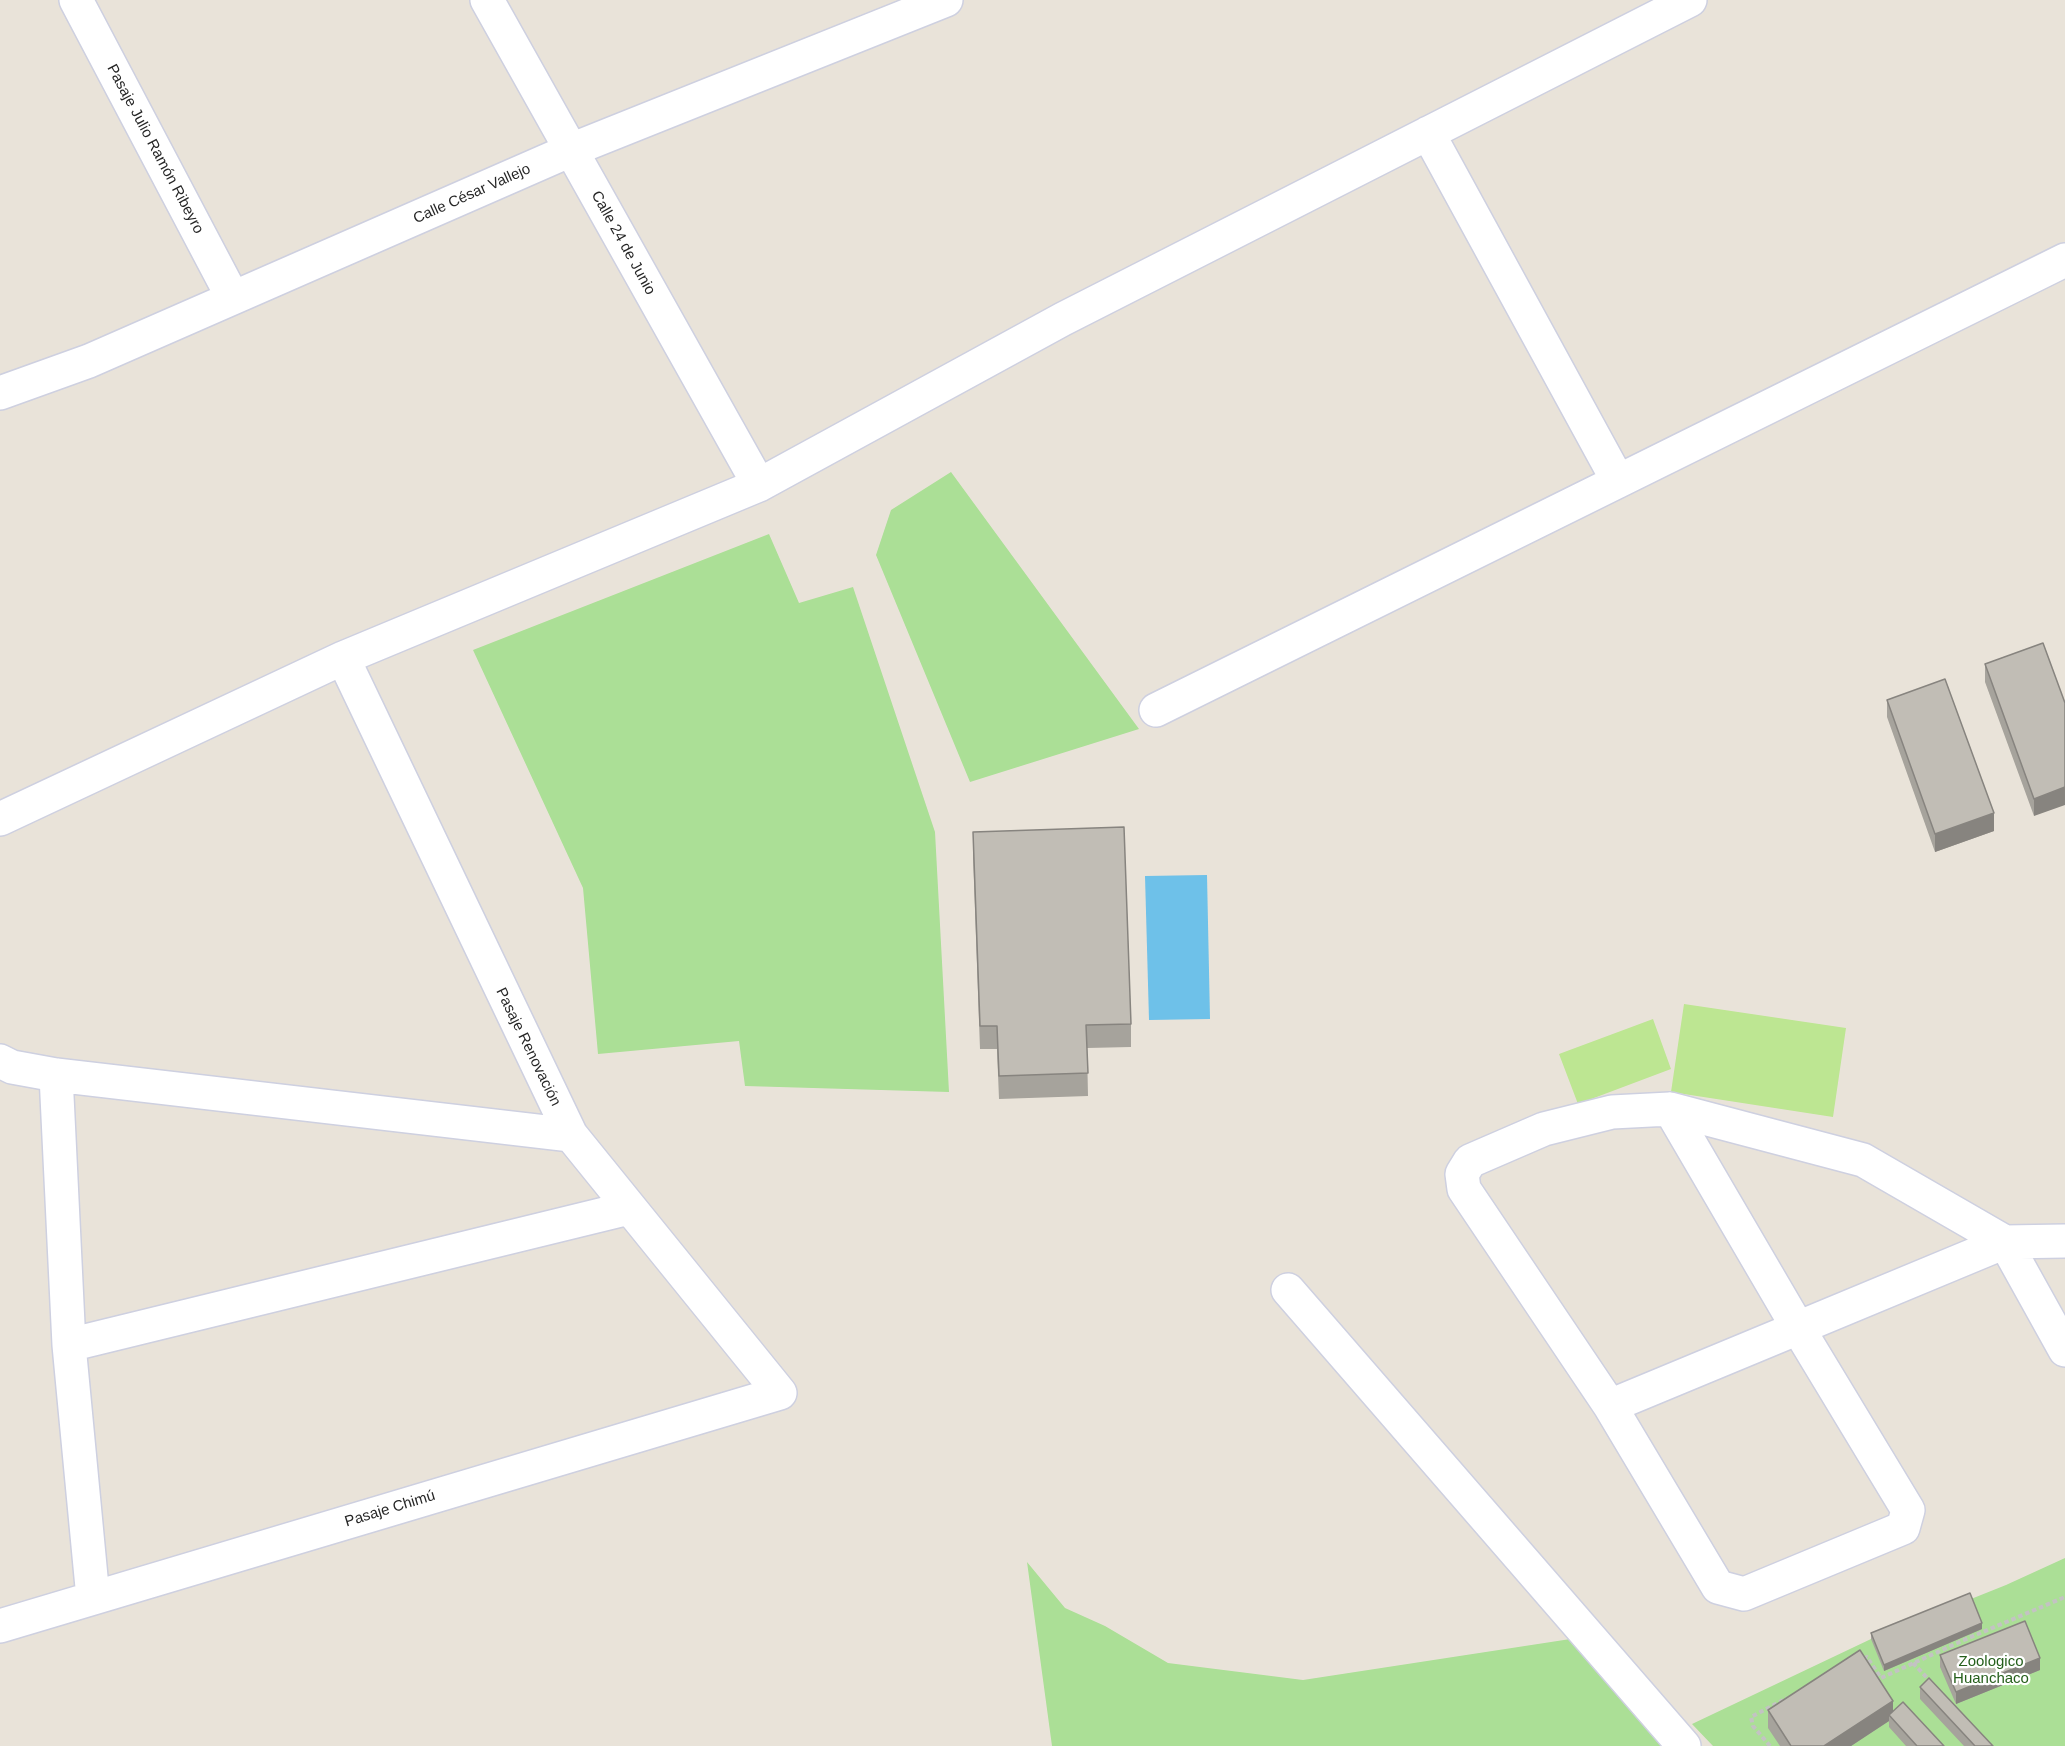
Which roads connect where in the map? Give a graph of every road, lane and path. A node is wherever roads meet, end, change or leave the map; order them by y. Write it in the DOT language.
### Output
graph roads {
  1 [pos="76,0"];
  2 [pos="487,0"];
  3 [pos="946,0"];
  4 [pos="1690,0"];
  5 [pos="1428,134"];
  6 [pos="571,150"];
  7 [pos="2065,260"];
  8 [pos="233,298"];
  9 [pos="0,393"];
  10 [pos="1618,481"];
  11 [pos="759,485"];
  12 [pos="343,658"];
  13 [pos="1156,710"];
  14 [pos="0,819"];
  15 [pos="0,1061"];
  16 [pos="56,1076"];
  17 [pos="1670,1109"];
  18 [pos="571,1135"];
  19 [pos="629,1208"];
  20 [pos="2065,1241"];
  21 [pos="2005,1242"];
  22 [pos="1288,1290"];
  23 [pos="1797,1328"];
  24 [pos="69,1345"];
  25 [pos="2065,1350"];
  26 [pos="780,1393"];
  27 [pos="1610,1406"];
  28 [pos="2065,1597"];
  29 [pos="93,1598"];
  30 [pos="0,1626"];
  31 [pos="1856,1662"];
  32 [pos="1913,1663"];
  33 [pos="1936,1688"];
  34 [pos="1793,1695"];
  35 [pos="1684,1746"];
  36 [pos="1770,1746"];
  1 -- 8 [label="street, Pasaje Julio Ramón Ribeyro"];
  2 -- 6 [label="street, Calle 24 de Junio"];
  3 -- 6 [label="street, Calle César Vallejo"];
  4 -- 5 [label="street"];
  5 -- 10 [label="street"];
  5 -- 11 [label="street"];
  6 -- 8 [label="street, Calle César Vallejo"];
  6 -- 11 [label="street, Calle 24 de Junio"];
  7 -- 10 [label="street"];
  8 -- 9 [label="street, Calle César Vallejo"];
  10 -- 13 [label="street"];
  11 -- 12 [label="street"];
  12 -- 14 [label="street"];
  12 -- 18 [label="street, Pasaje Renovación"];
  15 -- 16 [label="street"];
  16 -- 18 [label="street"];
  16 -- 24 [label="street"];
  17 -- 21 [label="street"];
  17 -- 23 [label="street"];
  17 -- 27 [label="street"];
  18 -- 19 [label="street, Pasaje Renovación"];
  19 -- 24 [label="street"];
  19 -- 26 [label="street, Pasaje Renovación"];
  20 -- 21 [label="street"];
  21 -- 23 [label="street"];
  21 -- 25 [label="street"];
  22 -- 35 [label="street"];
  23 -- 27 [label="street"];
  23 -- 27 [label="street"];
  24 -- 29 [label="street"];
  26 -- 29 [label="street, Pasaje Chimú"];
  28 -- 32 [label="path"];
  29 -- 30 [label="street, Pasaje Chimú"];
  31 -- 32 [label="path"];
  32 -- 33 [label="path"];
  34 -- 36 [label="path"];
}
